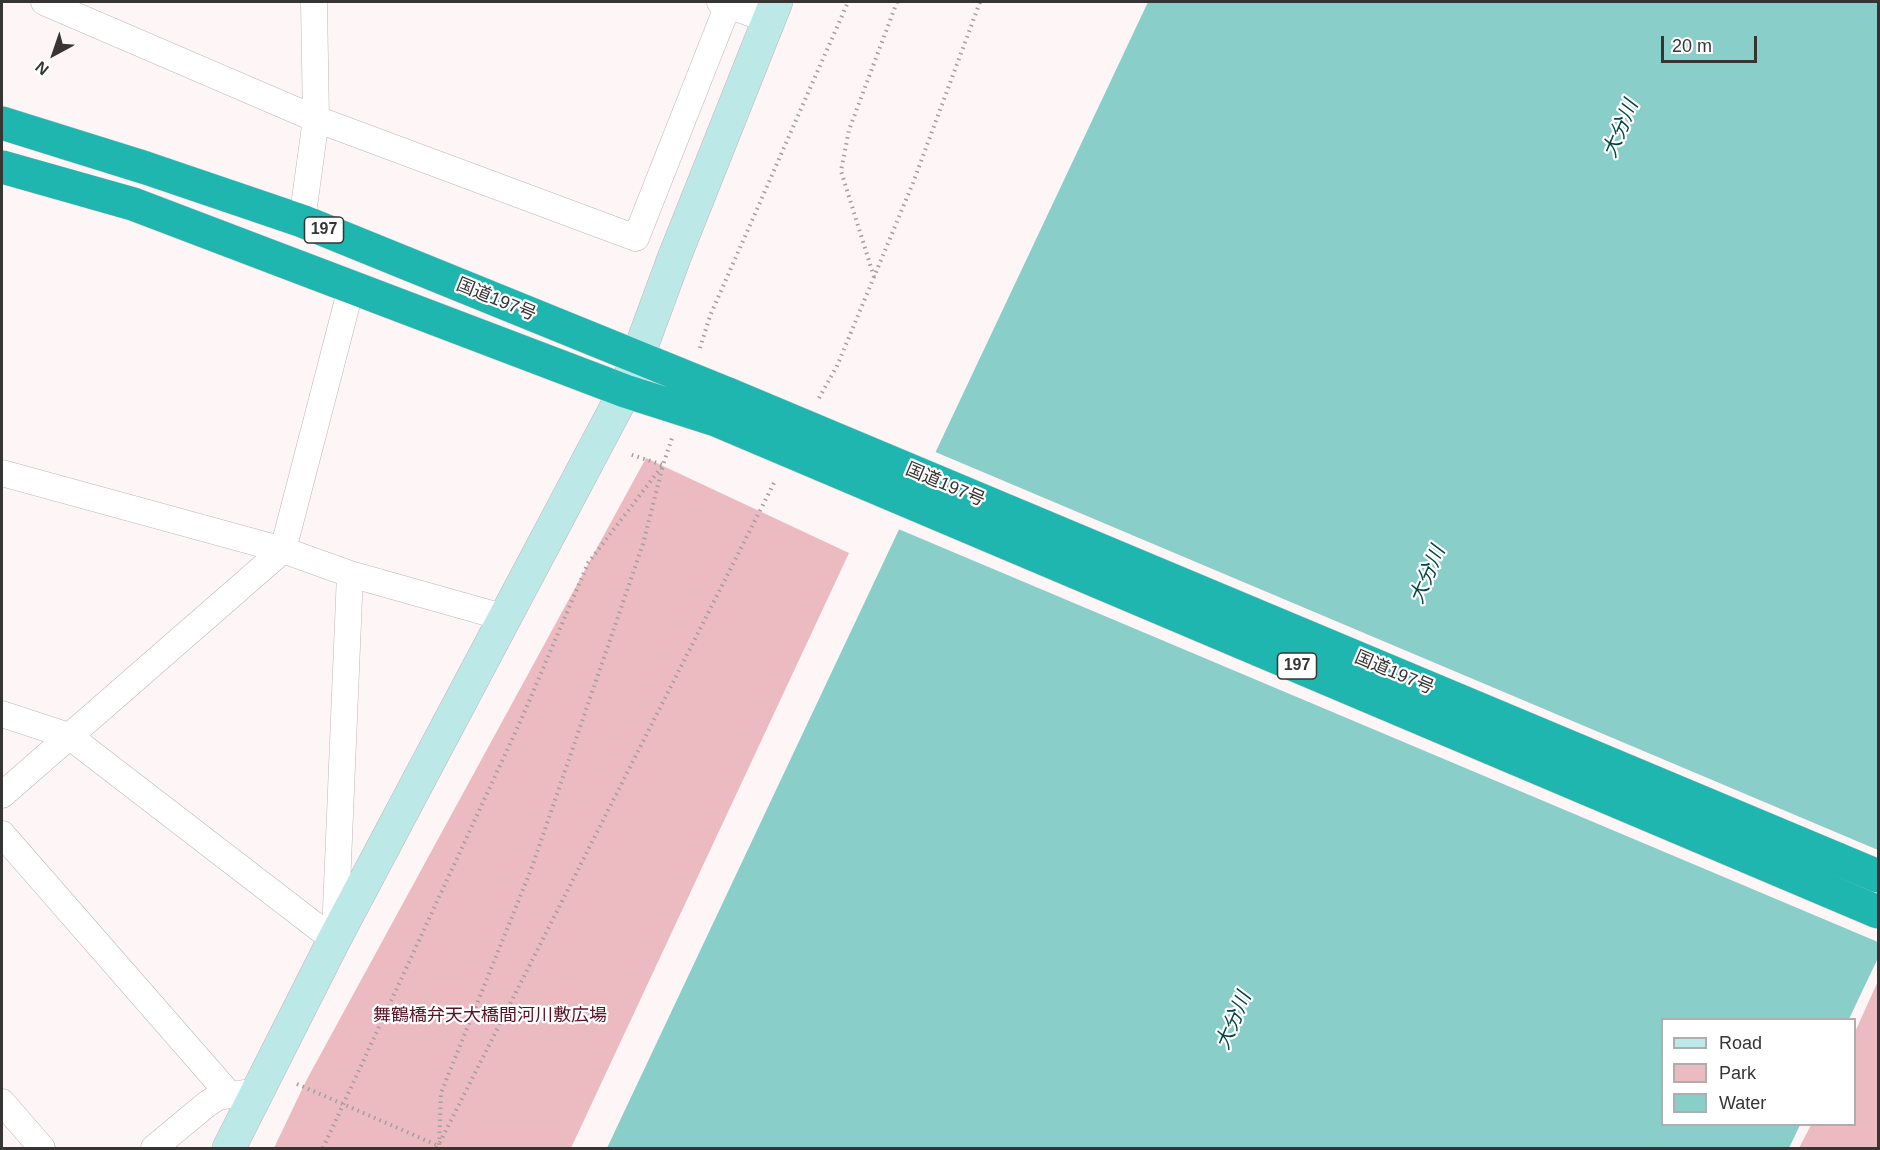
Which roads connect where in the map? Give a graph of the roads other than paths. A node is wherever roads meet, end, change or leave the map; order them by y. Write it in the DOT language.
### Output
graph roads {
  1 [pos="44,2"];
  2 [pos="314,2"];
  3 [pos="724,3"];
  4 [pos="772,11"];
  5 [pos="316,119"];
  6 [pos="2,123"];
  7 [pos="2,167"];
  8 [pos="302,221"];
  9 [pos="351,288"];
  10 [pos="639,358"];
  11 [pos="625,391"];
  12 [pos="722,407"];
  13 [pos="2,473"];
  14 [pos="283,550"];
  15 [pos="350,574"];
  16 [pos="506,618"];
  17 [pos="2,714"];
  18 [pos="69,736"];
  19 [pos="2,795"];
  20 [pos="2,834"];
  21 [pos="1878,876"];
  22 [pos="1878,912"];
  23 [pos="334,940"];
  24 [pos="251,1086"];
  25 [pos="2,1102"];
  26 [pos="42,1149"];
  27 [pos="154,1149"];
  28 [pos="229,1149"];
  1 -- 5 [label="street"];
  2 -- 5 [label="street"];
  3 -- 4 [label="street"];
  3 -- 5 [label="street"];
  4 -- 10 [label="street"];
  5 -- 8 [label="street"];
  6 -- 8 [label="highway, 国道197号 / 197"];
  7 -- 9 [label="highway, 国道197号 / 197"];
  8 -- 10 [label="highway, 国道197号 / 197"];
  9 -- 11 [label="highway, 国道197号 / 197"];
  9 -- 14 [label="street"];
  10 -- 11 [label="street"];
  10 -- 12 [label="highway, 国道197号 / 197"];
  11 -- 12 [label="highway, 国道197号 / 197"];
  11 -- 16 [label="street"];
  12 -- 21 [label="highway, 国道197号 / 197, bridge"];
  12 -- 22 [label="highway, 国道197号 / 197, bridge"];
  13 -- 14 [label="street"];
  14 -- 15 [label="street"];
  14 -- 18 [label="street"];
  15 -- 16 [label="street"];
  15 -- 23 [label="street"];
  16 -- 23 [label="street"];
  17 -- 18 [label="street"];
  18 -- 19 [label="street"];
  18 -- 23 [label="street"];
  20 -- 24 [label="street"];
  23 -- 24 [label="street"];
  24 -- 27 [label="street"];
  24 -- 28 [label="street"];
  25 -- 26 [label="street"];
}
